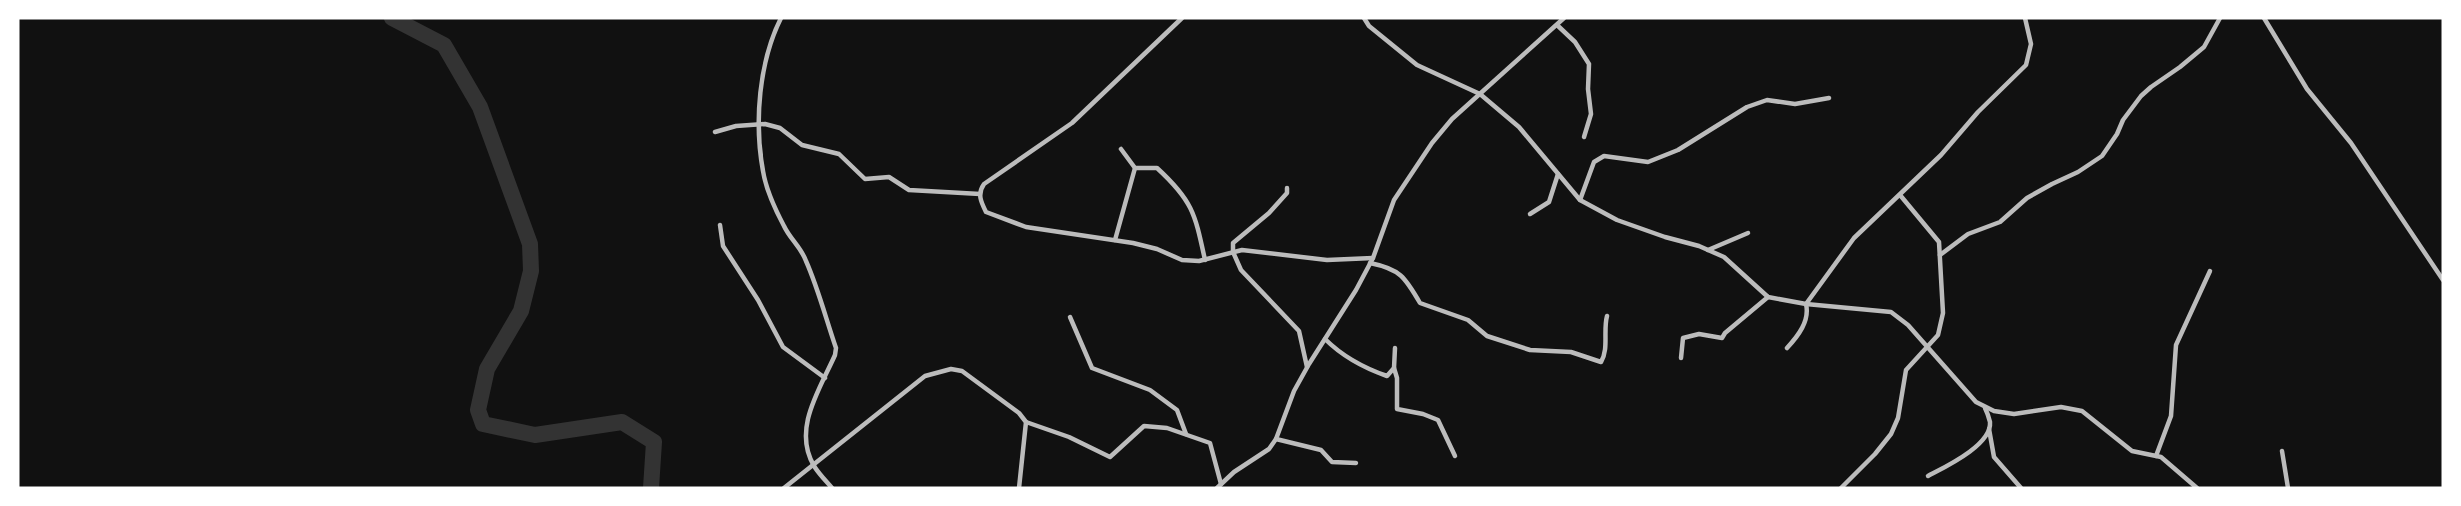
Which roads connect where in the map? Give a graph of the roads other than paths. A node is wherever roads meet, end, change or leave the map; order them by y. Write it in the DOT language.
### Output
graph roads {
  1 [pos="782,18"];
  2 [pos="1182,18"];
  3 [pos="1364,18"];
  4 [pos="1564,18"];
  5 [pos="2025,18"];
  6 [pos="2220,18"];
  7 [pos="2264,18"];
  8 [pos="1557,25"];
  9 [pos="1480,94"];
  10 [pos="1829,98"];
  11 [pos="758,125"];
  12 [pos="715,132"];
  13 [pos="1584,137"];
  14 [pos="1121,149"];
  15 [pos="1135,168"];
  16 [pos="1558,174"];
  17 [pos="1287,188"];
  18 [pos="980,194"];
  19 [pos="1900,195"];
  20 [pos="1580,200"];
  21 [pos="1530,214"];
  22 [pos="720,225"];
  23 [pos="1748,233"];
  24 [pos="1115,240"];
  25 [pos="1708,250"];
  26 [pos="1233,252"];
  27 [pos="1940,255"];
  28 [pos="1205,260"];
  29 [pos="1371,260"];
  30 [pos="2210,271"];
  31 [pos="2443,280"];
  32 [pos="1768,297"];
  33 [pos="1806,304"];
  34 [pos="1607,316"];
  35 [pos="1070,317"];
  36 [pos="1325,339"];
  37 [pos="1395,348"];
  38 [pos="1788,348"];
  39 [pos="1929,348"];
  40 [pos="1681,358"];
  41 [pos="1307,367"];
  42 [pos="1394,368"];
  43 [pos="825,378"];
  44 [pos="1985,408"];
  45 [pos="1026,422"];
  46 [pos="1989,429"];
  47 [pos="1186,435"];
  48 [pos="1276,439"];
  49 [pos="2282,451"];
  50 [pos="1455,456"];
  51 [pos="2156,456"];
  52 [pos="1356,463"];
  53 [pos="814,466"];
  54 [pos="1928,476"];
  55 [pos="1219,486"];
  56 [pos="784,488"];
  57 [pos="832,488"];
  58 [pos="1019,488"];
  59 [pos="1841,488"];
  60 [pos="2021,488"];
  61 [pos="2197,488"];
  62 [pos="2289,488"];
  1 -- 11 [label="street"];
  2 -- 18 [label="street"];
  3 -- 9 [label="street"];
  4 -- 8 [label="street"];
  5 -- 19 [label="street"];
  6 -- 27 [label="street"];
  7 -- 31 [label="street"];
  8 -- 9 [label="street"];
  8 -- 13 [label="street"];
  9 -- 16 [label="street"];
  9 -- 29 [label="street"];
  10 -- 20 [label="street"];
  11 -- 12 [label="street"];
  11 -- 18 [label="street"];
  11 -- 43 [label="street"];
  14 -- 15 [label="street"];
  15 -- 24 [label="street"];
  15 -- 28 [label="street"];
  16 -- 20 [label="street"];
  16 -- 21 [label="street"];
  17 -- 26 [label="street"];
  18 -- 24 [label="street"];
  19 -- 27 [label="street"];
  19 -- 33 [label="street"];
  20 -- 25 [label="street"];
  22 -- 43 [label="street"];
  23 -- 25 [label="street"];
  24 -- 28 [label="street"];
  25 -- 32 [label="street"];
  26 -- 28 [label="street"];
  26 -- 29 [label="street"];
  26 -- 41 [label="street"];
  27 -- 39 [label="street"];
  29 -- 34 [label="street"];
  29 -- 36 [label="street"];
  30 -- 51 [label="street"];
  32 -- 33 [label="street"];
  32 -- 40 [label="street"];
  33 -- 38 [label="street"];
  33 -- 39 [label="street"];
  35 -- 47 [label="street"];
  36 -- 41 [label="street"];
  36 -- 42 [label="street"];
  37 -- 42 [label="street"];
  39 -- 44 [label="street"];
  39 -- 59 [label="street"];
  41 -- 48 [label="street"];
  42 -- 50 [label="street"];
  43 -- 53 [label="street"];
  44 -- 46 [label="street"];
  44 -- 51 [label="street"];
  45 -- 47 [label="street"];
  45 -- 53 [label="street"];
  45 -- 58 [label="street"];
  46 -- 54 [label="street"];
  46 -- 60 [label="street"];
  47 -- 55 [label="street"];
  48 -- 52 [label="street"];
  48 -- 55 [label="street"];
  49 -- 62 [label="street"];
  51 -- 61 [label="street"];
  53 -- 56 [label="street"];
  53 -- 57 [label="street"];
}
